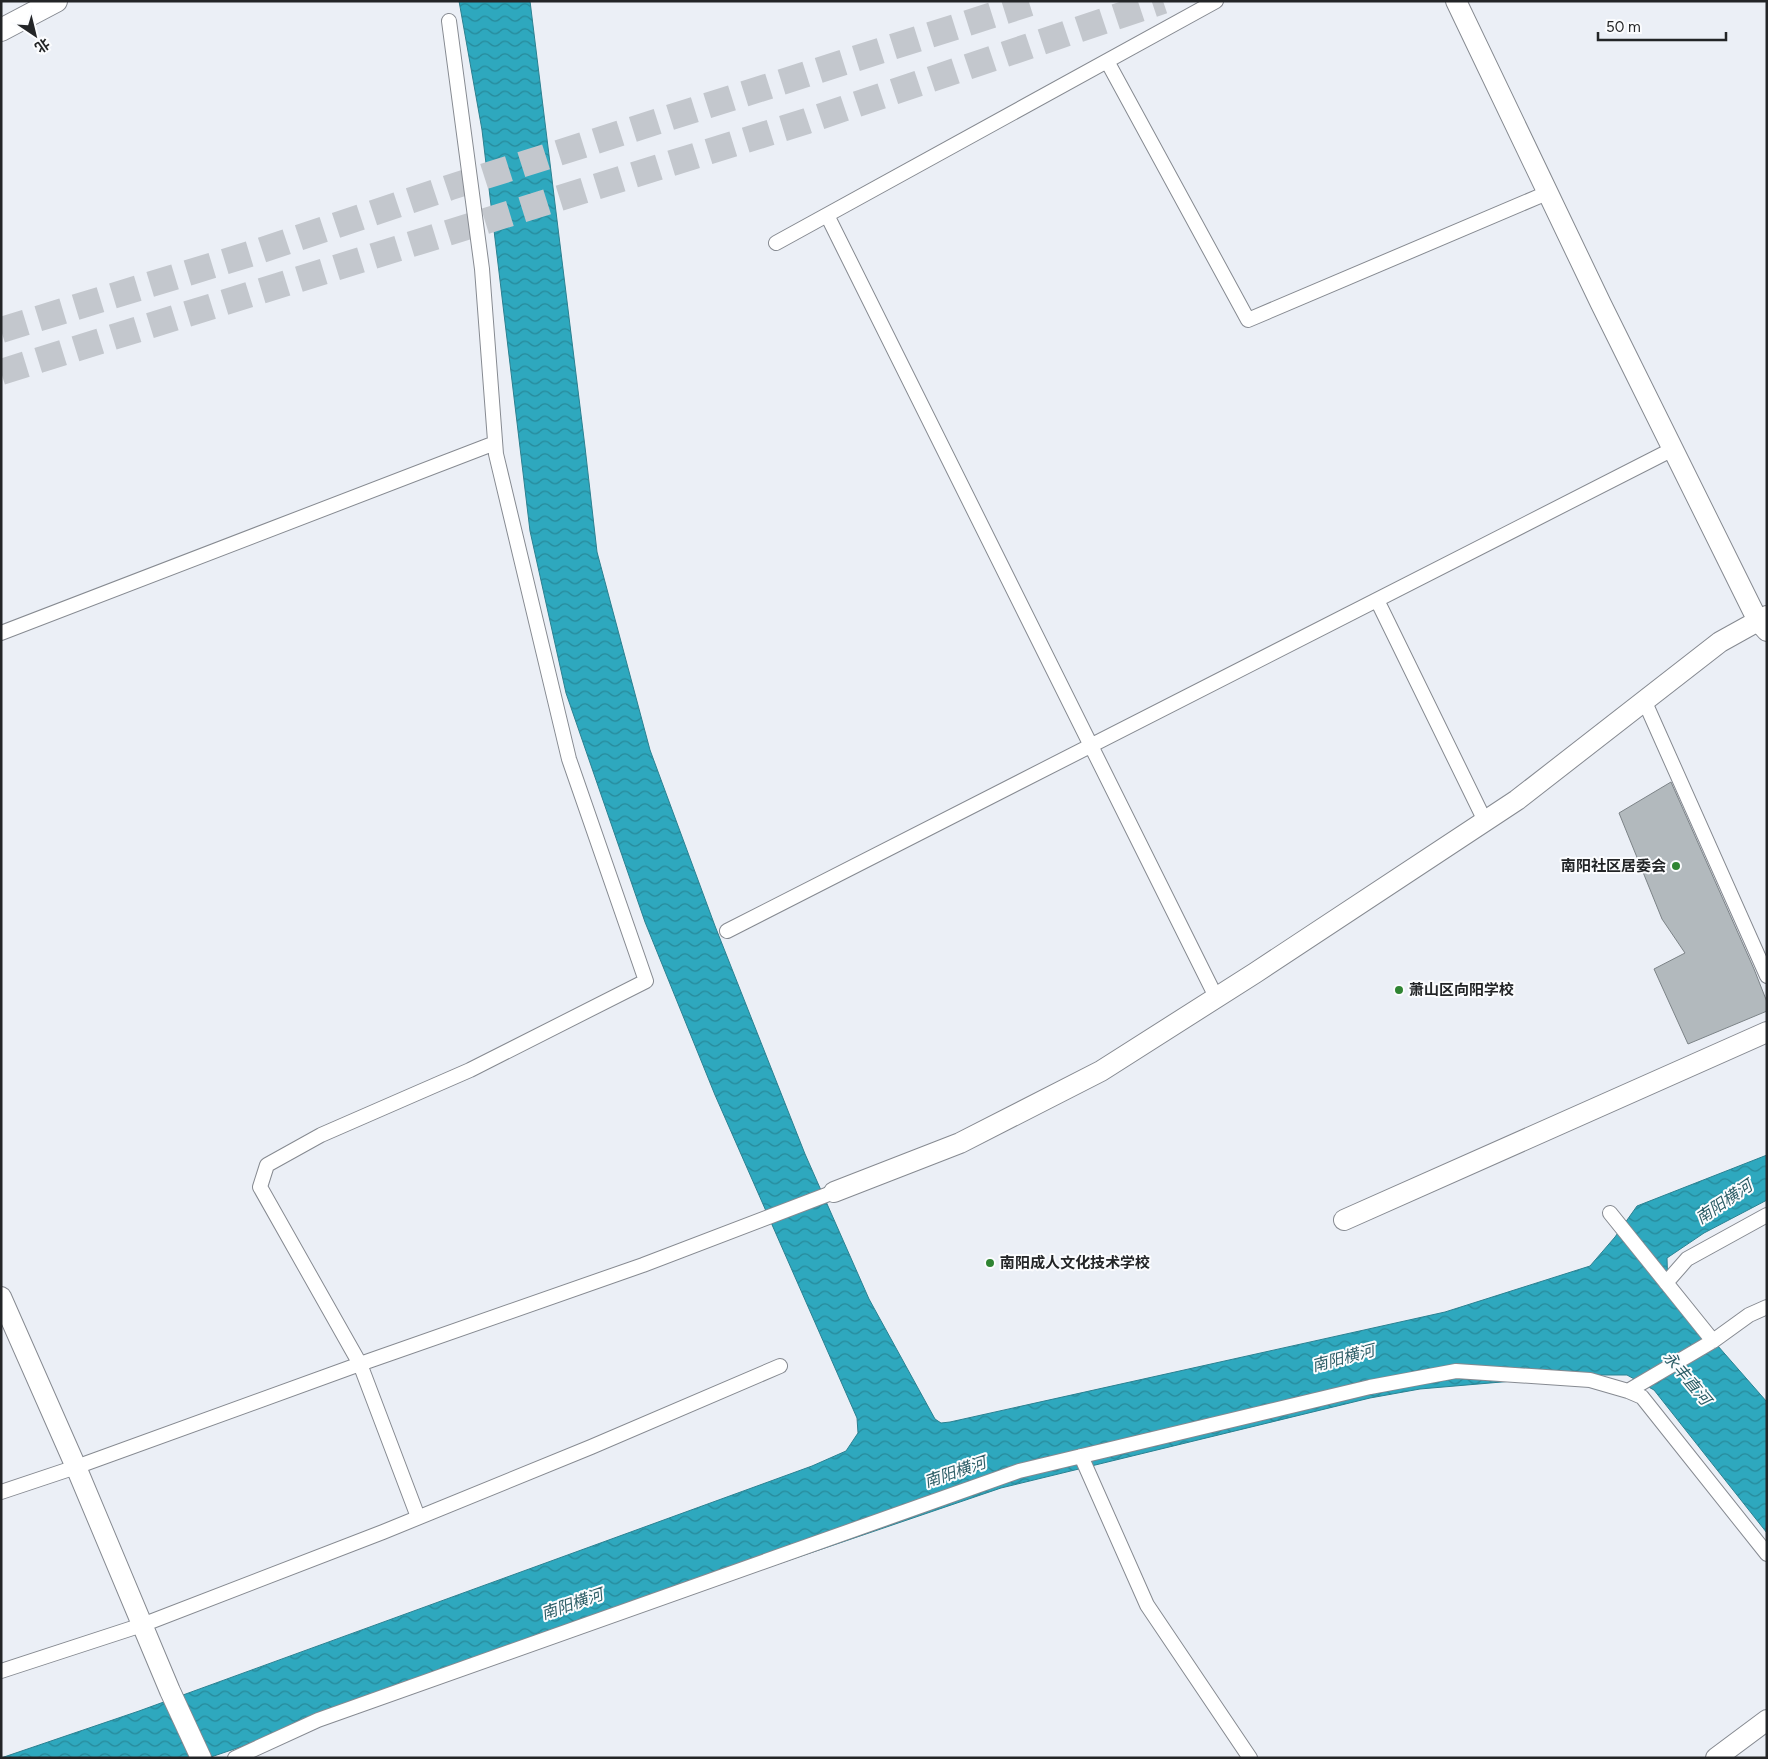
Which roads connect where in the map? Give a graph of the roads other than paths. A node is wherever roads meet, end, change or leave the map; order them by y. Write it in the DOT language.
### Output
graph roads {
  1 [pos="56,1"];
  2 [pos="1216,1"];
  3 [pos="1456,1"];
  4 [pos="450,21"];
  5 [pos="1,30"];
  6 [pos="1108,62"];
  7 [pos="1548,193"];
  8 [pos="827,215"];
  9 [pos="776,243"];
  10 [pos="495,443"];
  11 [pos="1673,449"];
  12 [pos="1377,600"];
  13 [pos="1764,623"];
  14 [pos="1,633"];
  15 [pos="1644,700"];
  16 [pos="1091,746"];
  17 [pos="1485,821"];
  18 [pos="727,931"];
  19 [pos="1767,976"];
  20 [pos="1216,997"];
  21 [pos="1767,1032"];
  22 [pos="834,1192"];
  23 [pos="1610,1213"];
  24 [pos="1767,1215"];
  25 [pos="1344,1220"];
  26 [pos="1666,1283"];
  27 [pos="1,1297"];
  28 [pos="1767,1307"];
  29 [pos="8,1331"];
  30 [pos="1713,1341"];
  31 [pos="360,1364"];
  32 [pos="780,1366"];
  33 [pos="1629,1391"];
  34 [pos="1081,1456"];
  35 [pos="76,1467"];
  36 [pos="1,1492"];
  37 [pos="418,1518"];
  38 [pos="1767,1554"];
  39 [pos="142,1625"];
  40 [pos="1,1671"];
  41 [pos="1767,1720"];
  42 [pos="201,1758"];
  43 [pos="235,1758"];
  44 [pos="1250,1758"];
  45 [pos="1716,1758"];
  1 -- 5 [label="main road"];
  2 -- 6 [label="street"];
  3 -- 7 [label="street"];
  4 -- 10 [label="street"];
  6 -- 7 [label="street"];
  6 -- 8 [label="street"];
  7 -- 11 [label="street"];
  8 -- 9 [label="street"];
  8 -- 16 [label="street"];
  10 -- 14 [label="street"];
  10 -- 31 [label="street"];
  11 -- 12 [label="street"];
  11 -- 13 [label="street"];
  12 -- 16 [label="street"];
  12 -- 17 [label="street"];
  13 -- 15 [label="street"];
  15 -- 17 [label="street"];
  15 -- 19 [label="street"];
  16 -- 18 [label="street"];
  16 -- 20 [label="street"];
  17 -- 20 [label="street"];
  20 -- 22 [label="street"];
  21 -- 25 [label="street"];
  22 -- 31 [label="street"];
  23 -- 26 [label="street"];
  24 -- 26 [label="street"];
  26 -- 30 [label="street"];
  27 -- 29 [label="street"];
  28 -- 30 [label="street"];
  29 -- 35 [label="street"];
  30 -- 33 [label="street"];
  31 -- 35 [label="street"];
  31 -- 37 [label="street"];
  32 -- 37 [label="street"];
  33 -- 34 [label="street"];
  33 -- 38 [label="street"];
  34 -- 43 [label="street"];
  34 -- 44 [label="street"];
  35 -- 36 [label="street"];
  35 -- 39 [label="street"];
  37 -- 39 [label="street"];
  39 -- 40 [label="street"];
  39 -- 42 [label="street"];
  41 -- 45 [label="street"];
}
